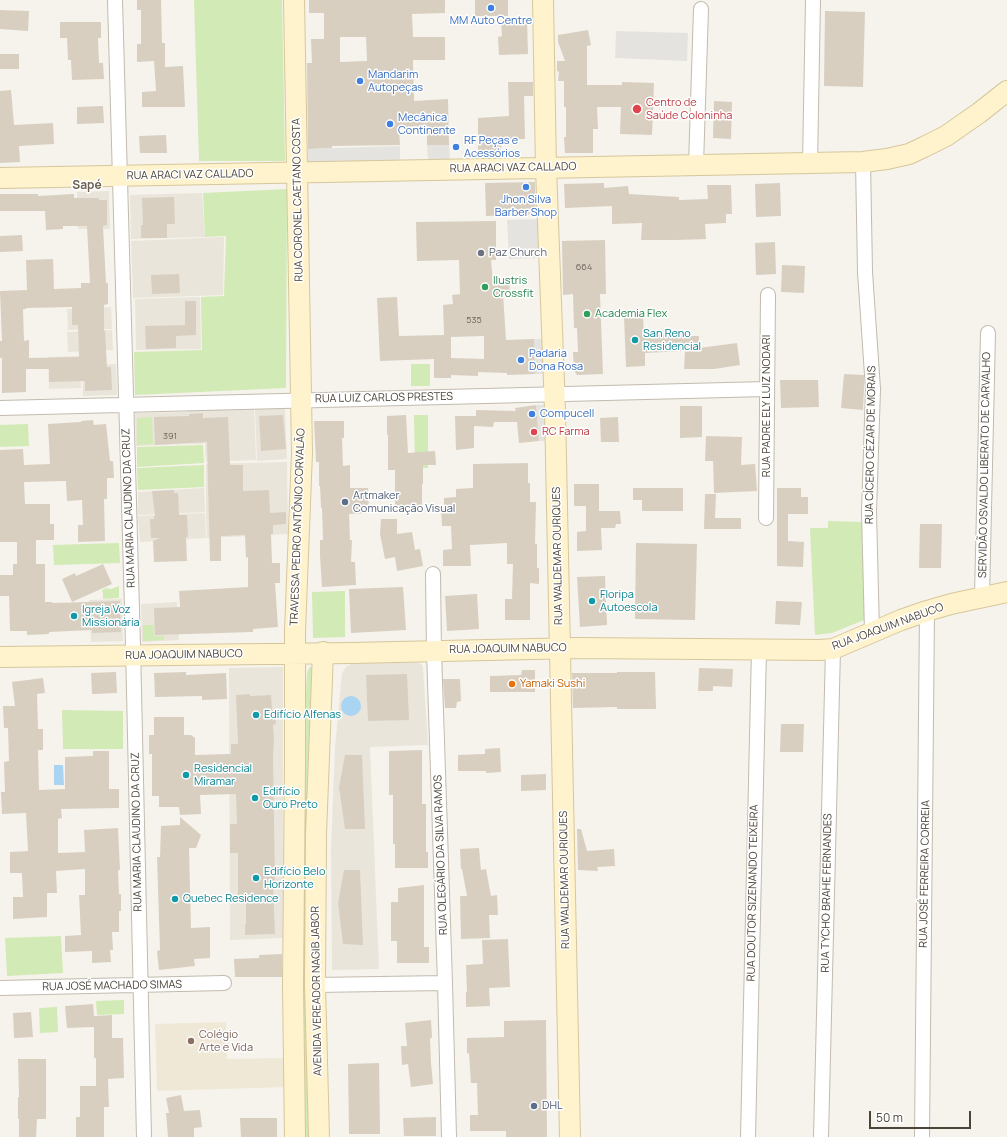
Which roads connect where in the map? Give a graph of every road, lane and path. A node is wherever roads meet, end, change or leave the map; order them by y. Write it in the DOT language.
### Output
graph roads {
  1 [pos="115,0"];
  2 [pos="294,0"];
  3 [pos="543,0"];
  4 [pos="813,0"];
  5 [pos="701,9"];
  6 [pos="1007,91"];
  7 [pos="863,162"];
  8 [pos="810,163"];
  9 [pos="696,165"];
  10 [pos="546,168"];
  11 [pos="298,172"];
  12 [pos="120,176"];
  13 [pos="0,178"];
  14 [pos="768,295"];
  15 [pos="988,333"];
  16 [pos="767,389"];
  17 [pos="554,394"];
  18 [pos="301,400"];
  19 [pos="126,404"];
  20 [pos="0,408"];
  21 [pos="766,518"];
  22 [pos="433,574"];
  23 [pos="1007,592"];
  24 [pos="982,597"];
  25 [pos="927,611"];
  26 [pos="872,632"];
  27 [pos="560,649"];
  28 [pos="833,649"];
  29 [pos="758,650"];
  30 [pos="434,651"];
  31 [pos="323,652"];
  32 [pos="295,653"];
  33 [pos="133,655"];
  34 [pos="0,657"];
  35 [pos="295,764"];
  36 [pos="318,764"];
  37 [pos="224,983"];
  38 [pos="445,983"];
  39 [pos="315,985"];
  40 [pos="141,986"];
  41 [pos="293,986"];
  42 [pos="0,988"];
  43 [pos="144,1137"];
  44 [pos="295,1137"];
  45 [pos="319,1137"];
  46 [pos="449,1137"];
  47 [pos="570,1137"];
  48 [pos="748,1137"];
  49 [pos="821,1137"];
  50 [pos="922,1137"];
  1 -- 12 [label="street, RUA MARIA CLAUDINO DA CRUZ"];
  2 -- 11 [label="main road, RUA CORONEL CAETANO COSTA"];
  3 -- 10 [label="main road, RUA WALDEMAR OURIQUES"];
  4 -- 8 [label="street"];
  5 -- 9 [label="street"];
  6 -- 7 [label="main road, RUA ARACI VAZ CALLADO"];
  7 -- 8 [label="main road, RUA ARACI VAZ CALLADO"];
  7 -- 26 [label="street, RUA CÍCERO CÉZAR DE MORAIS"];
  8 -- 9 [label="main road, RUA ARACI VAZ CALLADO"];
  9 -- 10 [label="main road, RUA ARACI VAZ CALLADO"];
  10 -- 11 [label="main road, RUA ARACI VAZ CALLADO"];
  10 -- 17 [label="main road, RUA WALDEMAR OURIQUES"];
  11 -- 12 [label="main road, RUA ARACI VAZ CALLADO"];
  11 -- 18 [label="main road, RUA CORONEL CAETANO COSTA"];
  12 -- 13 [label="main road, RUA ARACI VAZ CALLADO"];
  12 -- 19 [label="street, RUA MARIA CLAUDINO DA CRUZ"];
  14 -- 16 [label="street, RUA PADRE ELY LUIZ NODARI"];
  15 -- 24 [label="street, SERVIDÃO OSVALDO LIBERATO DE CARVALHO"];
  16 -- 17 [label="street, RUA LUIZ CARLOS PRESTES"];
  16 -- 21 [label="street, RUA PADRE ELY LUIZ NODARI"];
  17 -- 18 [label="street, RUA LUIZ CARLOS PRESTES"];
  17 -- 27 [label="main road, RUA WALDEMAR OURIQUES"];
  18 -- 19 [label="street, RUA LUIZ CARLOS PRESTES"];
  18 -- 32 [label="main road, TRAVESSA PEDRO ANTÔNIO CORVALÃO"];
  19 -- 20 [label="street, RUA LUIZ CARLOS PRESTES"];
  19 -- 33 [label="street, RUA MARIA CLAUDINO DA CRUZ"];
  22 -- 30 [label="street, RUA OLEGÁRIO DA SILVA RAMOS"];
  23 -- 24 [label="main road, RUA JOAQUIM NABUCO"];
  24 -- 25 [label="main road, RUA JOAQUIM NABUCO"];
  25 -- 26 [label="main road, RUA JOAQUIM NABUCO"];
  25 -- 50 [label="street, RUA JOSÉ FERREIRA CORREIA"];
  26 -- 28 [label="main road, RUA JOAQUIM NABUCO"];
  27 -- 29 [label="main road, RUA JOAQUIM NABUCO"];
  27 -- 30 [label="main road, RUA JOAQUIM NABUCO"];
  27 -- 47 [label="main road, RUA WALDEMAR OURIQUES"];
  28 -- 29 [label="main road, RUA JOAQUIM NABUCO"];
  28 -- 49 [label="street, RUA TYCHO BRAHE FERNANDES"];
  29 -- 48 [label="street, RUA DOUTOR SIZENANDO TEIXEIRA"];
  30 -- 31 [label="main road, RUA JOAQUIM NABUCO"];
  30 -- 38 [label="street, RUA OLEGÁRIO DA SILVA RAMOS"];
  31 -- 32 [label="main road, RUA JOAQUIM NABUCO"];
  31 -- 36 [label="main road, AVENIDA VEREADOR NAGIB JABOR"];
  32 -- 33 [label="main road, RUA JOAQUIM NABUCO"];
  32 -- 35 [label="main road, AVENIDA VEREADOR NAGIB JABOR"];
  33 -- 34 [label="main road, RUA JOAQUIM NABUCO"];
  33 -- 40 [label="street, RUA MARIA CLAUDINO DA CRUZ"];
  35 -- 36 [label="main road"];
  35 -- 41 [label="main road, AVENIDA VEREADOR NAGIB JABOR"];
  36 -- 39 [label="main road, AVENIDA VEREADOR NAGIB JABOR"];
  37 -- 40 [label="street, RUA JOSÉ MACHADO SIMAS"];
  38 -- 39 [label="street"];
  38 -- 46 [label="street, RUA OLEGÁRIO DA SILVA RAMOS"];
  39 -- 41 [label="main road"];
  39 -- 45 [label="main road, AVENIDA VEREADOR NAGIB JABOR"];
  40 -- 42 [label="street, RUA JOSÉ MACHADO SIMAS"];
  40 -- 43 [label="street, RUA MARIA CLAUDINO DA CRUZ"];
  41 -- 44 [label="main road, AVENIDA VEREADOR NAGIB JABOR"];
}
